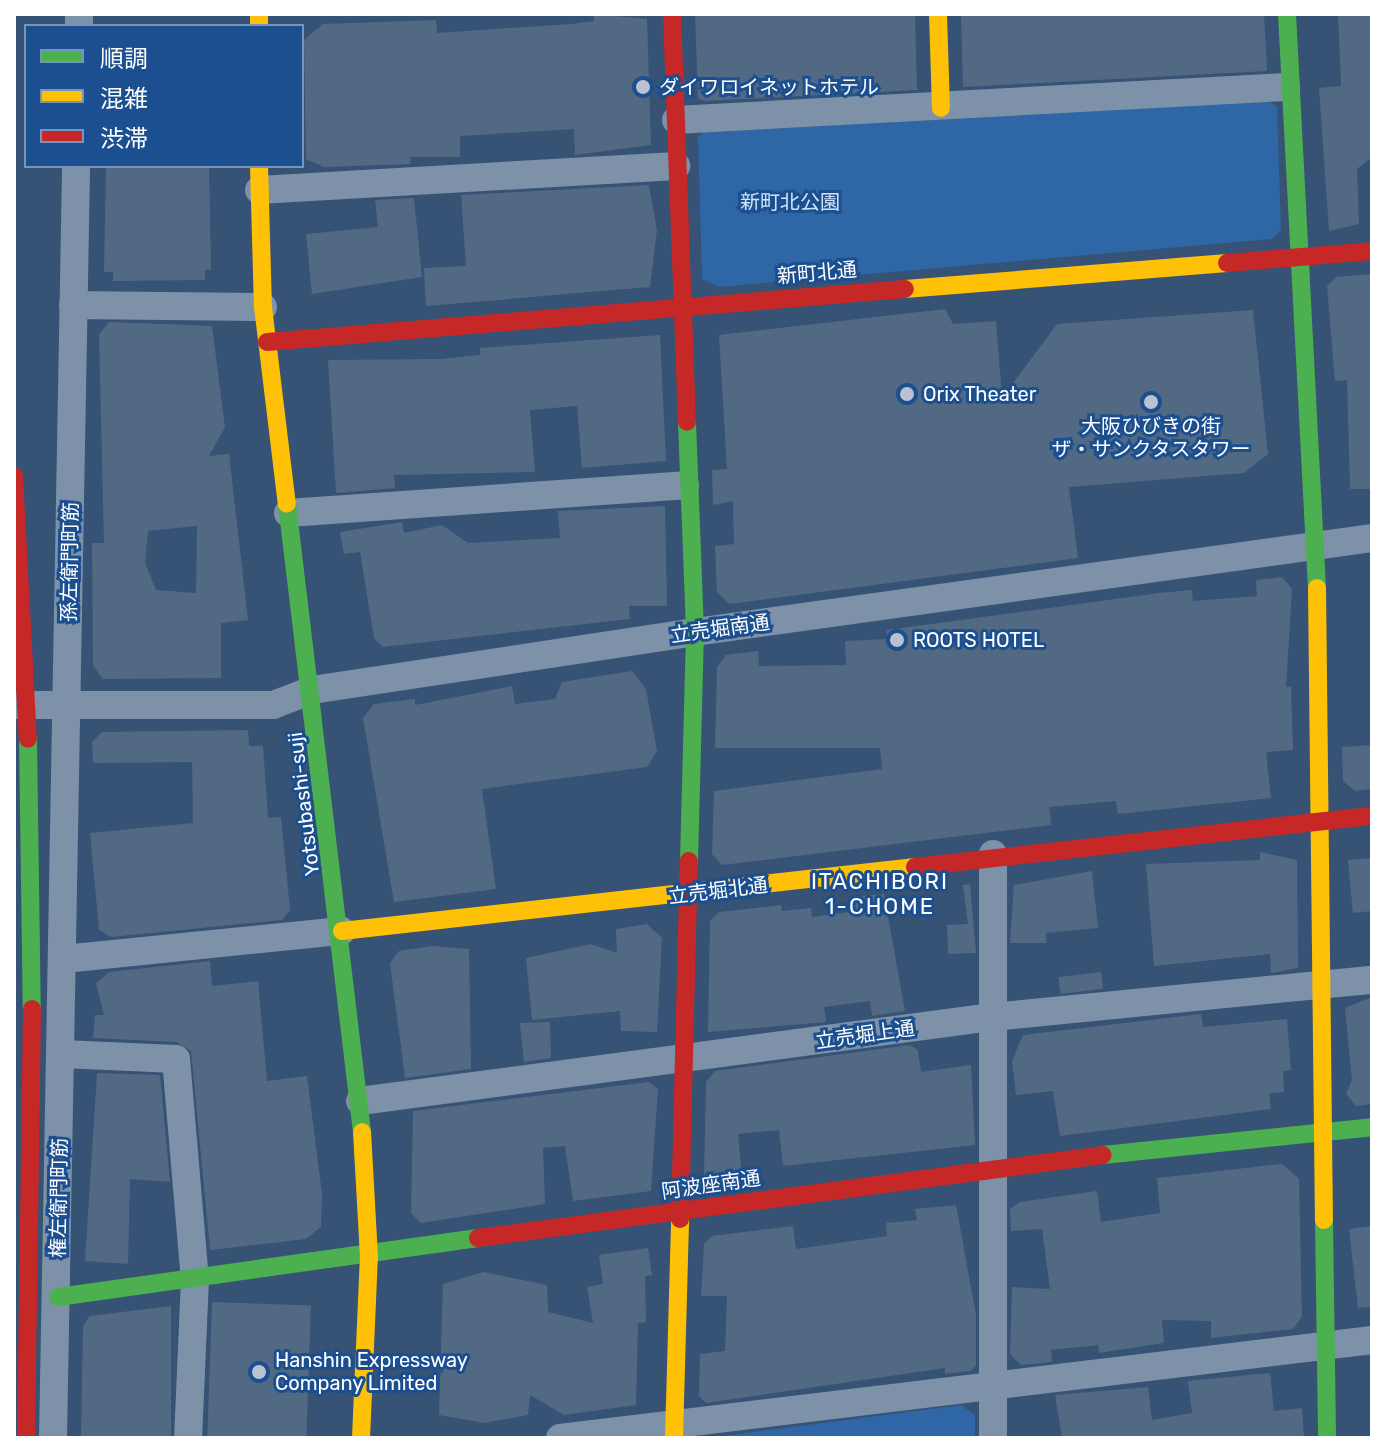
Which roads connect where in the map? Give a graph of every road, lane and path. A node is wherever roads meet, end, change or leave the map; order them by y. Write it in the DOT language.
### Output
graph roads {
  1 [pos="672,14"];
  2 [pos="938,14"];
  3 [pos="1287,14"];
  4 [pos="1286,87"];
  5 [pos="941,108"];
  6 [pos="676,120"];
  7 [pos="676,166"];
  8 [pos="76,168"];
  9 [pos="259,178"];
  10 [pos="1372,251"];
  11 [pos="1299,257"];
  12 [pos="73,305"];
  13 [pos="263,307"];
  14 [pos="679,307"];
  15 [pos="267,342"];
  16 [pos="14,476"];
  17 [pos="685,485"];
  18 [pos="288,513"];
  19 [pos="1372,538"];
  20 [pos="1316,546"];
  21 [pos="695,632"];
  22 [pos="312,690"];
  23 [pos="14,705"];
  24 [pos="68,706"];
  25 [pos="1372,816"];
  26 [pos="1320,820"];
  27 [pos="993,854"];
  28 [pos="689,896"];
  29 [pos="342,931"];
  30 [pos="64,959"];
  31 [pos="1372,980"];
  32 [pos="1321,986"];
  33 [pos="992,1017"];
  34 [pos="62,1054"];
  35 [pos="684,1061"];
  36 [pos="360,1101"];
  37 [pos="1372,1127"];
  38 [pos="1323,1133"];
  39 [pos="992,1166"];
  40 [pos="680,1212"];
  41 [pos="369,1257"];
  42 [pos="195,1279"];
  43 [pos="58,1297"];
  44 [pos="1372,1340"];
  45 [pos="1326,1346"];
  46 [pos="993,1384"];
  47 [pos="674,1430"];
  48 [pos="26,1438"];
  49 [pos="53,1438"];
  50 [pos="188,1438"];
  51 [pos="361,1438"];
  52 [pos="560,1438"];
  53 [pos="993,1438"];
  54 [pos="1327,1438"];
  1 -- 6 [label="main road"];
  2 -- 5 [label="main road"];
  3 -- 4 [label="main road"];
  4 -- 5 [label="street"];
  4 -- 11 [label="main road"];
  5 -- 6 [label="street"];
  6 -- 7 [label="main road"];
  7 -- 9 [label="street"];
  7 -- 14 [label="main road"];
  8 -- 12 [label="street, 孫左衛門町筋"];
  9 -- 13 [label="main road, Yotsubashi-suji"];
  10 -- 11 [label="main road, 新町北通"];
  11 -- 14 [label="main road, 新町北通"];
  11 -- 20 [label="main road"];
  12 -- 13 [label="street"];
  12 -- 24 [label="street, 孫左衛門町筋"];
  13 -- 15 [label="main road, Yotsubashi-suji"];
  14 -- 15 [label="main road, 新町北通"];
  14 -- 17 [label="main road"];
  15 -- 18 [label="main road, Yotsubashi-suji"];
  16 -- 48 [label="main road, bridge"];
  17 -- 18 [label="street"];
  17 -- 21 [label="main road"];
  18 -- 22 [label="main road, Yotsubashi-suji"];
  19 -- 20 [label="street, 立売堀南通"];
  20 -- 21 [label="street, 立売堀南通"];
  20 -- 26 [label="main road"];
  21 -- 22 [label="street, 立売堀南通"];
  21 -- 28 [label="main road"];
  22 -- 24 [label="street, 立売堀南通"];
  22 -- 29 [label="main road, Yotsubashi-suji"];
  23 -- 24 [label="street, 立売堀南通"];
  24 -- 30 [label="street, 孫左衛門町筋"];
  25 -- 26 [label="main road, 立売堀北通"];
  26 -- 27 [label="main road, 立売堀北通"];
  26 -- 32 [label="main road"];
  27 -- 28 [label="main road, 立売堀北通"];
  27 -- 33 [label="street"];
  28 -- 29 [label="main road, 立売堀北通"];
  28 -- 35 [label="main road"];
  29 -- 30 [label="street, 立売堀北通"];
  29 -- 36 [label="main road, Yotsubashi-suji"];
  30 -- 34 [label="street, 権左衛門町筋"];
  31 -- 32 [label="street, 立売堀上通"];
  32 -- 33 [label="street, 立売堀上通"];
  32 -- 38 [label="main road"];
  33 -- 35 [label="street, 立売堀上通"];
  33 -- 39 [label="street"];
  34 -- 42 [label="street"];
  34 -- 43 [label="street, 権左衛門町筋"];
  35 -- 36 [label="street, 立売堀上通"];
  35 -- 40 [label="main road"];
  36 -- 41 [label="main road, Yotsubashi-suji"];
  37 -- 38 [label="main road, 阿波座南通"];
  38 -- 39 [label="main road, 阿波座南通"];
  38 -- 45 [label="main road"];
  39 -- 40 [label="main road, 阿波座南通"];
  39 -- 46 [label="street"];
  40 -- 41 [label="main road, 阿波座南通"];
  40 -- 47 [label="main road"];
  41 -- 42 [label="main road, 阿波座南通"];
  41 -- 51 [label="main road, Yotsubashi-suji"];
  42 -- 43 [label="main road, 阿波座南通"];
  42 -- 50 [label="street"];
  43 -- 49 [label="street, 権左衛門町筋"];
  44 -- 45 [label="street"];
  45 -- 46 [label="street"];
  45 -- 54 [label="main road"];
  46 -- 47 [label="street"];
  46 -- 53 [label="street"];
  47 -- 52 [label="street"];
}
